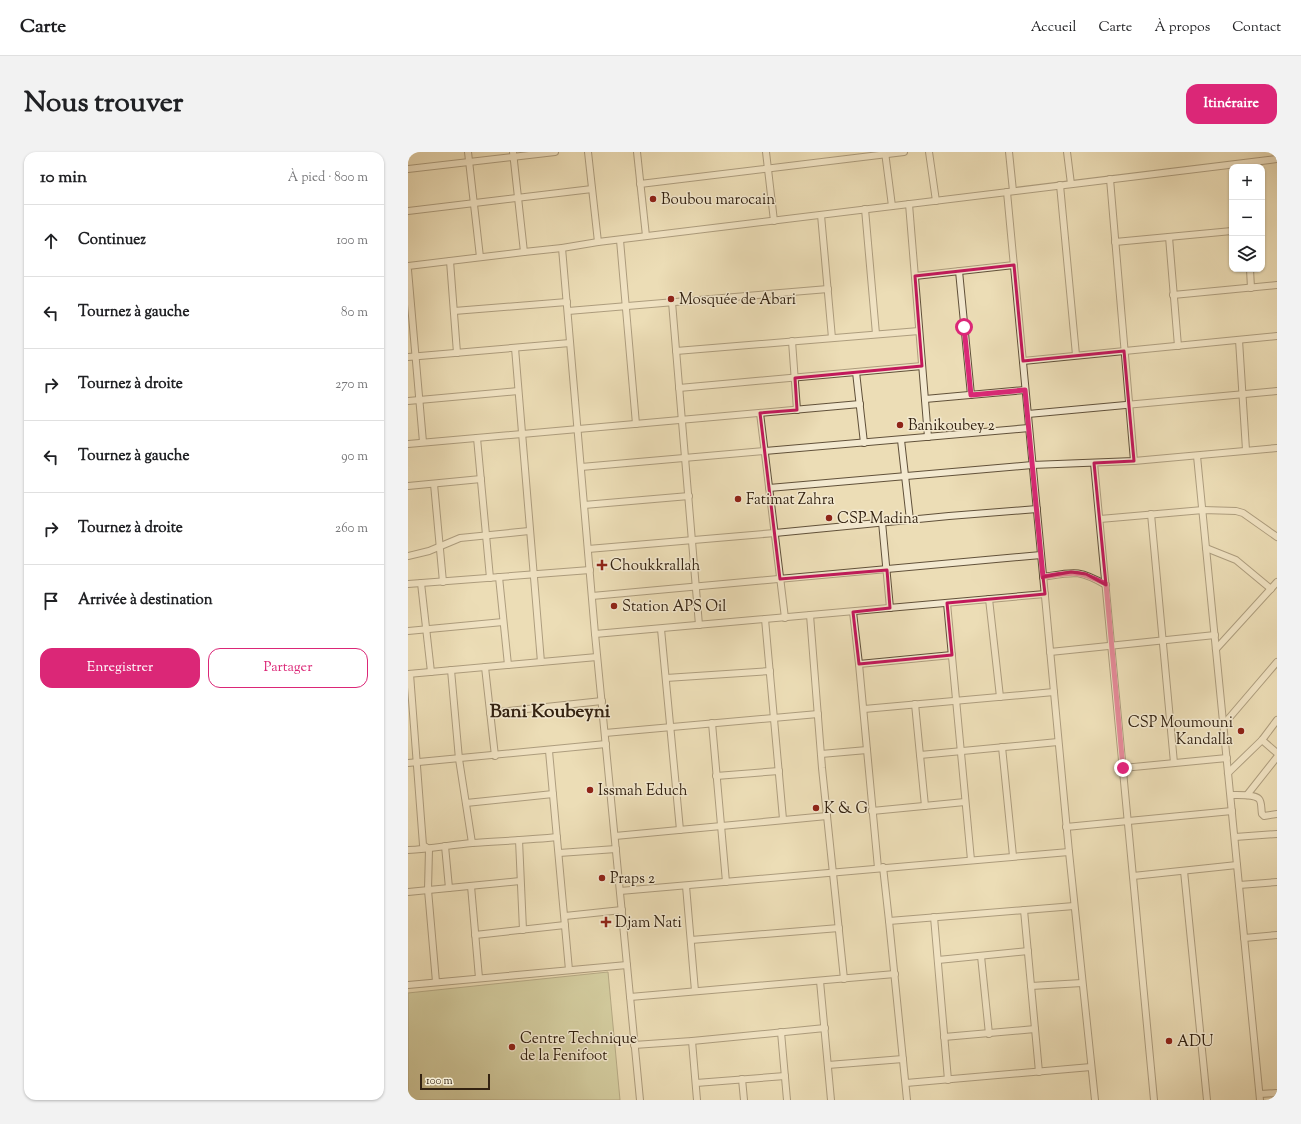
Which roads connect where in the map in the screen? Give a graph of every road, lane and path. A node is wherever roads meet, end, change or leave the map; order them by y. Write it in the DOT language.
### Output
graph roads {
  1 [pos="468,152"];
  2 [pos="554,152"];
  3 [pos="588,152"];
  4 [pos="637,152"];
  5 [pos="766,152"];
  6 [pos="904,152"];
  7 [pos="929,152"];
  8 [pos="1009,152"];
  9 [pos="1067,152"];
  10 [pos="885,153"];
  11 [pos="513,154"];
  12 [pos="1277,159"];
  13 [pos="469,162"];
  14 [pos="1245,164"];
  15 [pos="1229,166"];
  16 [pos="408,169"];
  17 [pos="768,169"];
  18 [pos="1110,179"];
  19 [pos="640,184"];
  20 [pos="1071,184"];
  21 [pos="1060,185"];
  22 [pos="592,189"];
  23 [pos="1010,191"];
  24 [pos="518,198"];
  25 [pos="936,201"];
  26 [pos="474,203"];
  27 [pos="909,204"];
  28 [pos="892,206"];
  29 [pos="865,209"];
  30 [pos="408,211"];
  31 [pos="821,215"];
  32 [pos="774,221"];
  33 [pos="1229,231"];
  34 [pos="646,236"];
  35 [pos="1168,237"];
  36 [pos="620,240"];
  37 [pos="598,242"];
  38 [pos="1115,242"];
  39 [pos="562,248"];
  40 [pos="524,252"];
  41 [pos="480,257"];
  42 [pos="450,261"];
  43 [pos="1014,265"];
  44 [pos="408,266"];
  45 [pos="408,270"];
  46 [pos="959,271"];
  47 [pos="1250,272"];
  48 [pos="915,276"];
  49 [pos="1277,285"];
  50 [pos="1252,288"];
  51 [pos="828,289"];
  52 [pos="1174,295"];
  53 [pos="567,302"];
  54 [pos="672,302"];
  55 [pos="626,306"];
  56 [pos="454,311"];
  57 [pos="568,311"];
  58 [pos="919,331"];
  59 [pos="876,334"];
  60 [pos="1277,336"];
  61 [pos="832,338"];
  62 [pos="1239,340"];
  63 [pos="792,341"];
  64 [pos="570,343"];
  65 [pos="1178,346"];
  66 [pos="515,348"];
  67 [pos="676,351"];
  68 [pos="1124,351"];
  69 [pos="456,353"];
  70 [pos="1076,355"];
  71 [pos="411,357"];
  72 [pos="1023,361"];
  73 [pos="922,366"];
  74 [pos="856,372"];
  75 [pos="795,378"];
  76 [pos="680,388"];
  77 [pos="1025,390"];
  78 [pos="518,391"];
  79 [pos="1277,391"];
  80 [pos="1243,394"];
  81 [pos="971,395"];
  82 [pos="925,399"];
  83 [pos="419,400"];
  84 [pos="408,401"];
  85 [pos="860,404"];
  86 [pos="1129,404"];
  87 [pos="797,410"];
  88 [pos="760,413"];
  89 [pos="1028,414"];
  90 [pos="682,420"];
  91 [pos="636,424"];
  92 [pos="1029,428"];
  93 [pos="578,429"];
  94 [pos="522,434"];
  95 [pos="928,437"];
  96 [pos="477,438"];
  97 [pos="901,440"];
  98 [pos="423,442"];
  99 [pos="864,443"];
  100 [pos="408,444"];
  101 [pos="1277,448"];
  102 [pos="1246,450"];
  103 [pos="765,451"];
  104 [pos="1197,456"];
  105 [pos="685,458"];
  106 [pos="1134,461"];
  107 [pos="1094,463"];
  108 [pos="1032,465"];
  109 [pos="581,468"];
  110 [pos="905,476"];
  111 [pos="481,479"];
  112 [pos="434,484"];
  113 [pos="408,486"];
  114 [pos="769,488"];
  115 [pos="688,496"];
  116 [pos="584,505"];
  117 [pos="1037,509"];
  118 [pos="1203,510"];
  119 [pos="1151,514"];
  120 [pos="1100,518"];
  121 [pos="910,520"];
  122 [pos="882,522"];
  123 [pos="529,531"];
  124 [pos="775,533"];
  125 [pos="487,535"];
  126 [pos="1277,537"];
  127 [pos="692,540"];
  128 [pos="439,548"];
  129 [pos="1206,548"];
  130 [pos="588,549"];
  131 [pos="408,556"];
  132 [pos="1041,556"];
  133 [pos="590,570"];
  134 [pos="887,570"];
  135 [pos="534,574"];
  136 [pos="499,577"];
  137 [pos="1043,577"];
  138 [pos="490,578"];
  139 [pos="780,579"];
  140 [pos="443,582"];
  141 [pos="1277,582"];
  142 [pos="421,583"];
  143 [pos="408,584"];
  144 [pos="1106,584"];
  145 [pos="696,587"];
  146 [pos="1271,589"];
  147 [pos="1044,594"];
  148 [pos="592,596"];
  149 [pos="989,599"];
  150 [pos="947,603"];
  151 [pos="890,608"];
  152 [pos="853,612"];
  153 [pos="810,615"];
  154 [pos="785,618"];
  155 [pos="765,619"];
  156 [pos="503,622"];
  157 [pos="699,625"];
  158 [pos="426,629"];
  159 [pos="661,629"];
  160 [pos="408,631"];
  161 [pos="595,634"];
  162 [pos="1215,635"];
  163 [pos="1163,641"];
  164 [pos="1112,646"];
  165 [pos="1216,649"];
  166 [pos="1050,652"];
  167 [pos="952,655"];
  168 [pos="597,657"];
  169 [pos="541,662"];
  170 [pos="859,664"];
  171 [pos="1276,664"];
  172 [pos="508,665"];
  173 [pos="485,667"];
  174 [pos="451,670"];
  175 [pos="770,671"];
  176 [pos="431,672"];
  177 [pos="409,674"];
  178 [pos="666,678"];
  179 [pos="1054,692"];
  180 [pos="1000,697"];
  181 [pos="602,701"];
  182 [pos="956,701"];
  183 [pos="915,704"];
  184 [pos="864,709"];
  185 [pos="490,713"];
  186 [pos="818,714"];
  187 [pos="774,719"];
  188 [pos="1277,720"];
  189 [pos="712,723"];
  190 [pos="1224,724"];
  191 [pos="670,727"];
  192 [pos="605,733"];
  193 [pos="1262,740"];
  194 [pos="1058,742"];
  195 [pos="606,744"];
  196 [pos="1002,747"];
  197 [pos="866,750"];
  198 [pos="549,751"];
  199 [pos="960,751"];
  200 [pos="1277,753"];
  201 [pos="821,754"];
  202 [pos="920,754"];
  203 [pos="494,756"];
  204 [pos="1277,757"];
  205 [pos="1227,758"];
  206 [pos="460,759"];
  207 [pos="408,763"];
  208 [pos="417,763"];
  209 [pos="1174,763"];
  210 [pos="1123,768"];
  211 [pos="778,771"];
  212 [pos="1228,773"];
  213 [pos="716,776"];
  214 [pos="553,794"];
  215 [pos="1231,795"];
  216 [pos="1247,795"];
  217 [pos="965,802"];
  218 [pos="466,803"];
  219 [pos="924,806"];
  220 [pos="872,811"];
  221 [pos="1232,811"];
  222 [pos="1277,814"];
  223 [pos="827,816"];
  224 [pos="783,819"];
  225 [pos="1128,822"];
  226 [pos="720,826"];
  227 [pos="1066,827"];
  228 [pos="680,830"];
  229 [pos="1277,834"];
  230 [pos="614,836"];
  231 [pos="557,837"];
  232 [pos="1235,837"];
  233 [pos="519,840"];
  234 [pos="472,843"];
  235 [pos="445,846"];
  236 [pos="429,849"];
  237 [pos="616,849"];
  238 [pos="408,850"];
  239 [pos="1069,852"];
  240 [pos="559,853"];
  241 [pos="1013,856"];
  242 [pos="971,860"];
  243 [pos="1237,865"];
  244 [pos="880,868"];
  245 [pos="1184,871"];
  246 [pos="832,872"];
  247 [pos="1133,876"];
  248 [pos="520,881"];
  249 [pos="726,882"];
  250 [pos="1277,882"];
  251 [pos="1239,885"];
  252 [pos="471,886"];
  253 [pos="686,886"];
  254 [pos="449,888"];
  255 [pos="428,890"];
  256 [pos="620,891"];
  257 [pos="408,892"];
  258 [pos="1074,906"];
  259 [pos="622,910"];
  260 [pos="1024,910"];
  261 [pos="565,916"];
  262 [pos="934,918"];
  263 [pos="889,922"];
  264 [pos="566,925"];
  265 [pos="839,928"];
  266 [pos="523,930"];
  267 [pos="1277,935"];
  268 [pos="475,936"];
  269 [pos="1244,938"];
  270 [pos="691,940"];
  271 [pos="1028,951"];
  272 [pos="981,956"];
  273 [pos="938,960"];
  274 [pos="627,965"];
  275 [pos="569,970"];
  276 [pos="895,974"];
  277 [pos="479,978"];
  278 [pos="844,979"];
  279 [pos="820,981"];
  280 [pos="436,982"];
  281 [pos="1082,983"];
  282 [pos="408,984"];
  283 [pos="1031,986"];
  284 [pos="695,991"];
  285 [pos="630,997"];
  286 [pos="825,1028"];
  287 [pos="1035,1029"];
  288 [pos="781,1032"];
  289 [pos="989,1034"];
  290 [pos="944,1037"];
  291 [pos="692,1041"];
  292 [pos="634,1045"];
  293 [pos="903,1060"];
  294 [pos="828,1065"];
  295 [pos="1091,1067"];
  296 [pos="1039,1072"];
  297 [pos="785,1076"];
  298 [pos="742,1079"];
  299 [pos="948,1080"];
  300 [pos="696,1083"];
  301 [pos="906,1083"];
  302 [pos="1277,1093"];
  303 [pos="1260,1097"];
  304 [pos="640,1100"];
  305 [pos="697,1100"];
  306 [pos="744,1100"];
  307 [pos="787,1100"];
  308 [pos="831,1100"];
  309 [pos="907,1100"];
  310 [pos="1095,1100"];
  311 [pos="1154,1100"];
  312 [pos="1207,1100"];
  1 -- 13 [label="street"];
  2 -- 11 [label="street"];
  3 -- 22 [label="street"];
  4 -- 19 [label="street"];
  5 -- 17 [label="street"];
  6 -- 10 [label="street"];
  7 -- 25 [label="street"];
  8 -- 23 [label="street"];
  9 -- 20 [label="street"];
  10 -- 17 [label="street"];
  10 -- 28 [label="street"];
  11 -- 13 [label="street"];
  11 -- 24 [label="street"];
  12 -- 14 [label="street"];
  13 -- 16 [label="street"];
  13 -- 26 [label="street"];
  15 -- 18 [label="street"];
  17 -- 19 [label="street"];
  17 -- 32 [label="street"];
  18 -- 20 [label="street"];
  18 -- 38 [label="street"];
  19 -- 34 [label="street"];
  20 -- 21 [label="street"];
  21 -- 23 [label="street"];
  21 -- 70 [label="street"];
  22 -- 24 [label="street"];
  22 -- 37 [label="street"];
  23 -- 25 [label="street"];
  23 -- 43 [label="street"];
  24 -- 26 [label="street"];
  24 -- 40 [label="street"];
  25 -- 27 [label="street"];
  26 -- 30 [label="street"];
  26 -- 41 [label="street"];
  27 -- 28 [label="street"];
  27 -- 48 [label="street"];
  28 -- 29 [label="street"];
  29 -- 31 [label="street"];
  29 -- 59 [label="street"];
  31 -- 32 [label="street"];
  31 -- 51 [label="street"];
  32 -- 34 [label="street"];
  33 -- 35 [label="street"];
  34 -- 36 [label="street"];
  35 -- 38 [label="street"];
  35 -- 52 [label="street"];
  36 -- 37 [label="street"];
  36 -- 55 [label="street"];
  37 -- 39 [label="street"];
  38 -- 68 [label="street"];
  39 -- 40 [label="street"];
  39 -- 53 [label="street"];
  40 -- 41 [label="street"];
  41 -- 42 [label="street"];
  42 -- 44 [label="street"];
  42 -- 56 [label="street"];
  43 -- 46 [label="street"];
  43 -- 72 [label="street"];
  45 -- 71 [label="street"];
  46 -- 48 [label="street"];
  46 -- 81 [label="street"];
  47 -- 50 [label="street"];
  48 -- 58 [label="street"];
  49 -- 50 [label="street"];
  50 -- 52 [label="street"];
  51 -- 54 [label="street"];
  51 -- 61 [label="street"];
  52 -- 65 [label="street"];
  53 -- 56 [label="street"];
  53 -- 57 [label="street"];
  54 -- 55 [label="street"];
  54 -- 67 [label="street"];
  55 -- 57 [label="street"];
  55 -- 91 [label="street"];
  56 -- 69 [label="street"];
  57 -- 64 [label="street"];
  58 -- 59 [label="street"];
  58 -- 73 [label="street"];
  59 -- 61 [label="street"];
  60 -- 62 [label="street"];
  61 -- 63 [label="street"];
  62 -- 65 [label="street"];
  62 -- 80 [label="street"];
  63 -- 67 [label="street"];
  63 -- 75 [label="street"];
  64 -- 66 [label="street"];
  64 -- 93 [label="street"];
  65 -- 68 [label="street"];
  66 -- 69 [label="street"];
  66 -- 78 [label="street"];
  67 -- 76 [label="street"];
  68 -- 70 [label="street"];
  68 -- 86 [label="street"];
  69 -- 71 [label="street"];
  70 -- 72 [label="street"];
  71 -- 83 [label="street"];
  72 -- 77 [label="street"];
  73 -- 74 [label="street"];
  73 -- 82 [label="street"];
  74 -- 75 [label="street"];
  74 -- 85 [label="street"];
  75 -- 76 [label="street"];
  75 -- 87 [label="street"];
  76 -- 90 [label="street"];
  77 -- 81 [label="street"];
  77 -- 89 [label="street"];
  78 -- 83 [label="street"];
  78 -- 94 [label="street"];
  79 -- 80 [label="street"];
  80 -- 86 [label="street"];
  80 -- 102 [label="street"];
  81 -- 82 [label="street"];
  82 -- 95 [label="street"];
  83 -- 84 [label="street"];
  83 -- 98 [label="street"];
  85 -- 87 [label="street"];
  85 -- 99 [label="street"];
  86 -- 89 [label="street"];
  86 -- 106 [label="street"];
  87 -- 88 [label="street"];
  88 -- 90 [label="street"];
  88 -- 103 [label="street"];
  89 -- 92 [label="street"];
  90 -- 91 [label="street"];
  90 -- 105 [label="street"];
  91 -- 93 [label="street"];
  92 -- 95 [label="street"];
  92 -- 108 [label="street"];
  93 -- 94 [label="street"];
  93 -- 109 [label="street"];
  94 -- 96 [label="street"];
  94 -- 123 [label="street"];
  95 -- 97 [label="street"];
  96 -- 98 [label="street"];
  96 -- 111 [label="street"];
  97 -- 99 [label="street"];
  97 -- 110 [label="street"];
  98 -- 100 [label="street"];
  99 -- 103 [label="street"];
  101 -- 102 [label="street"];
  102 -- 104 [label="street"];
  103 -- 105 [label="street"];
  103 -- 114 [label="street"];
  104 -- 106 [label="street"];
  104 -- 118 [label="street"];
  105 -- 109 [label="street"];
  105 -- 115 [label="street"];
  106 -- 107 [label="street"];
  107 -- 108 [label="street"];
  107 -- 120 [label="street"];
  108 -- 110 [label="street"];
  108 -- 117 [label="street"];
  109 -- 116 [label="street"];
  110 -- 114 [label="street"];
  110 -- 121 [label="street"];
  111 -- 112 [label="street"];
  111 -- 125 [label="street"];
  112 -- 113 [label="street"];
  112 -- 128 [label="street"];
  114 -- 124 [label="street"];
  115 -- 116 [label="street"];
  115 -- 127 [label="street"];
  116 -- 130 [label="street"];
  117 -- 121 [label="street"];
  117 -- 132 [label="street"];
  118 -- 119 [label="street"];
  118 -- 126 [label="street"];
  118 -- 129 [label="street"];
  119 -- 120 [label="street"];
  119 -- 163 [label="street"];
  120 -- 144 [label="street"];
  121 -- 122 [label="street"];
  122 -- 124 [label="street"];
  122 -- 134 [label="street"];
  123 -- 125 [label="street"];
  123 -- 135 [label="street"];
  124 -- 127 [label="street"];
  124 -- 139 [label="street"];
  125 -- 128 [label="street"];
  125 -- 138 [label="street"];
  127 -- 130 [label="street"];
  127 -- 145 [label="street"];
  128 -- 131 [label="street"];
  128 -- 140 [label="street"];
  129 -- 146 [label="street"];
  129 -- 162 [label="street"];
  130 -- 133 [label="street"];
  132 -- 134 [label="street"];
  132 -- 137 [label="street"];
  133 -- 135 [label="street"];
  133 -- 148 [label="street"];
  134 -- 139 [label="street"];
  134 -- 151 [label="street"];
  135 -- 136 [label="street"];
  135 -- 169 [label="street"];
  136 -- 138 [label="street"];
  136 -- 156 [label="street"];
  137 -- 144 [label="street"];
  137 -- 147 [label="street"];
  138 -- 140 [label="street"];
  139 -- 145 [label="street"];
  139 -- 154 [label="street"];
  140 -- 142 [label="street"];
  141 -- 146 [label="street"];
  142 -- 143 [label="street"];
  142 -- 158 [label="street"];
  144 -- 164 [label="street"];
  145 -- 148 [label="street"];
  145 -- 157 [label="street"];
  146 -- 165 [label="street"];
  147 -- 149 [label="street"];
  147 -- 166 [label="street"];
  148 -- 161 [label="street"];
  149 -- 150 [label="street"];
  149 -- 180 [label="street"];
  150 -- 151 [label="street"];
  150 -- 167 [label="street"];
  151 -- 152 [label="street"];
  152 -- 153 [label="street"];
  152 -- 170 [label="street"];
  153 -- 154 [label="street"];
  153 -- 186 [label="street"];
  154 -- 155 [label="street"];
  155 -- 157 [label="street"];
  155 -- 175 [label="street"];
  156 -- 158 [label="street"];
  156 -- 172 [label="street"];
  157 -- 159 [label="street"];
  158 -- 160 [label="street"];
  158 -- 176 [label="street"];
  159 -- 161 [label="street"];
  159 -- 178 [label="street"];
  161 -- 168 [label="street"];
  162 -- 163 [label="street"];
  162 -- 165 [label="street"];
  163 -- 164 [label="street"];
  163 -- 209 [label="street"];
  164 -- 166 [label="street"];
  164 -- 210 [label="street"];
  165 -- 190 [label="street"];
  166 -- 179 [label="street"];
  167 -- 170 [label="street"];
  167 -- 182 [label="street"];
  168 -- 169 [label="street"];
  168 -- 181 [label="street"];
  169 -- 172 [label="street"];
  170 -- 184 [label="street"];
  171 -- 190 [label="street"];
  172 -- 173 [label="street"];
  173 -- 174 [label="street"];
  173 -- 185 [label="street"];
  174 -- 176 [label="street"];
  174 -- 206 [label="street"];
  175 -- 178 [label="street"];
  175 -- 187 [label="street"];
  176 -- 177 [label="street"];
  177 -- 208 [label="street"];
  178 -- 191 [label="street"];
  179 -- 180 [label="street"];
  179 -- 194 [label="street"];
  180 -- 182 [label="street"];
  181 -- 185 [label="street"];
  181 -- 192 [label="street"];
  182 -- 183 [label="street"];
  182 -- 199 [label="street"];
  183 -- 184 [label="street"];
  183 -- 202 [label="street"];
  184 -- 197 [label="street"];
  185 -- 203 [label="street"];
  186 -- 187 [label="street"];
  186 -- 201 [label="street"];
  187 -- 189 [label="street"];
  187 -- 211 [label="street"];
  188 -- 193 [label="street"];
  189 -- 191 [label="street"];
  189 -- 213 [label="street"];
  190 -- 205 [label="street"];
  191 -- 192 [label="street"];
  191 -- 228 [label="street"];
  192 -- 195 [label="street"];
  193 -- 200 [label="street"];
  193 -- 212 [label="street"];
  194 -- 196 [label="street"];
  194 -- 227 [label="street"];
  195 -- 198 [label="street"];
  195 -- 230 [label="street"];
  196 -- 199 [label="street"];
  196 -- 241 [label="street"];
  197 -- 201 [label="street"];
  197 -- 220 [label="street"];
  198 -- 203 [label="street"];
  198 -- 214 [label="street"];
  199 -- 202 [label="street"];
  199 -- 217 [label="street"];
  201 -- 223 [label="street"];
  202 -- 219 [label="street"];
  203 -- 206 [label="street"];
  204 -- 216 [label="street"];
  205 -- 209 [label="street"];
  205 -- 212 [label="street"];
  206 -- 208 [label="street"];
  206 -- 218 [label="street"];
  207 -- 208 [label="street"];
  208 -- 236 [label="street"];
  209 -- 210 [label="street"];
  210 -- 225 [label="street"];
  211 -- 213 [label="street"];
  211 -- 224 [label="street"];
  212 -- 215 [label="street"];
  213 -- 226 [label="street"];
  214 -- 218 [label="street"];
  214 -- 231 [label="street"];
  215 -- 216 [label="street"];
  215 -- 221 [label="street"];
  216 -- 222 [label="street"];
  217 -- 219 [label="street"];
  217 -- 242 [label="street"];
  218 -- 234 [label="street"];
  219 -- 220 [label="street"];
  220 -- 244 [label="street"];
  221 -- 225 [label="street"];
  221 -- 232 [label="street"];
  223 -- 224 [label="street"];
  223 -- 246 [label="street"];
  224 -- 226 [label="street"];
  225 -- 227 [label="street"];
  225 -- 247 [label="street"];
  226 -- 228 [label="street"];
  226 -- 249 [label="street"];
  227 -- 239 [label="street"];
  228 -- 230 [label="street"];
  229 -- 232 [label="street"];
  230 -- 237 [label="street"];
  231 -- 233 [label="street"];
  231 -- 240 [label="street"];
  232 -- 243 [label="street"];
  233 -- 234 [label="street"];
  233 -- 248 [label="street"];
  234 -- 235 [label="street"];
  235 -- 236 [label="street"];
  235 -- 254 [label="street"];
  236 -- 238 [label="street"];
  236 -- 255 [label="street"];
  237 -- 240 [label="street"];
  237 -- 256 [label="street"];
  239 -- 241 [label="street"];
  239 -- 258 [label="street"];
  240 -- 261 [label="street"];
  241 -- 242 [label="street"];
  242 -- 244 [label="street"];
  243 -- 245 [label="street"];
  243 -- 251 [label="street"];
  244 -- 246 [label="street"];
  244 -- 263 [label="street"];
  245 -- 247 [label="street"];
  245 -- 312 [label="street"];
  246 -- 249 [label="street"];
  246 -- 265 [label="street"];
  247 -- 311 [label="street"];
  248 -- 252 [label="street"];
  248 -- 266 [label="street"];
  249 -- 253 [label="street"];
  250 -- 251 [label="street"];
  251 -- 269 [label="street"];
  252 -- 254 [label="street"];
  252 -- 268 [label="street"];
  253 -- 256 [label="street"];
  253 -- 270 [label="street"];
  254 -- 255 [label="street"];
  255 -- 257 [label="street"];
  255 -- 280 [label="street"];
  256 -- 259 [label="street"];
  258 -- 260 [label="street"];
  258 -- 281 [label="street"];
  259 -- 261 [label="street"];
  259 -- 274 [label="street"];
  260 -- 262 [label="street"];
  260 -- 271 [label="street"];
  261 -- 264 [label="street"];
  262 -- 263 [label="street"];
  262 -- 273 [label="street"];
  263 -- 276 [label="street"];
  264 -- 266 [label="street"];
  264 -- 275 [label="street"];
  265 -- 270 [label="street"];
  265 -- 278 [label="street"];
  266 -- 268 [label="street"];
  267 -- 269 [label="street"];
  268 -- 277 [label="street"];
  269 -- 303 [label="street"];
  270 -- 284 [label="street"];
  271 -- 272 [label="street"];
  271 -- 283 [label="street"];
  272 -- 273 [label="street"];
  272 -- 289 [label="street"];
  273 -- 290 [label="street"];
  274 -- 275 [label="street"];
  274 -- 285 [label="street"];
  275 -- 277 [label="street"];
  276 -- 278 [label="street"];
  276 -- 293 [label="street"];
  277 -- 280 [label="street"];
  278 -- 279 [label="street"];
  279 -- 284 [label="street"];
  279 -- 286 [label="street"];
  280 -- 282 [label="street"];
  281 -- 283 [label="street"];
  281 -- 295 [label="street"];
  283 -- 287 [label="street"];
  284 -- 285 [label="street"];
  285 -- 292 [label="street"];
  286 -- 288 [label="street"];
  286 -- 294 [label="street"];
  287 -- 289 [label="street"];
  287 -- 296 [label="street"];
  288 -- 291 [label="street"];
  288 -- 297 [label="street"];
  289 -- 290 [label="street"];
  290 -- 299 [label="street"];
  291 -- 292 [label="street"];
  291 -- 300 [label="street"];
  292 -- 304 [label="street"];
  293 -- 294 [label="street"];
  293 -- 301 [label="street"];
  294 -- 308 [label="street"];
  295 -- 296 [label="street"];
  295 -- 310 [label="street"];
  296 -- 299 [label="street"];
  297 -- 298 [label="street"];
  297 -- 307 [label="street"];
  298 -- 300 [label="street"];
  298 -- 306 [label="street"];
  299 -- 301 [label="street"];
  300 -- 305 [label="street"];
  301 -- 309 [label="street"];
  302 -- 303 [label="street"];
}
